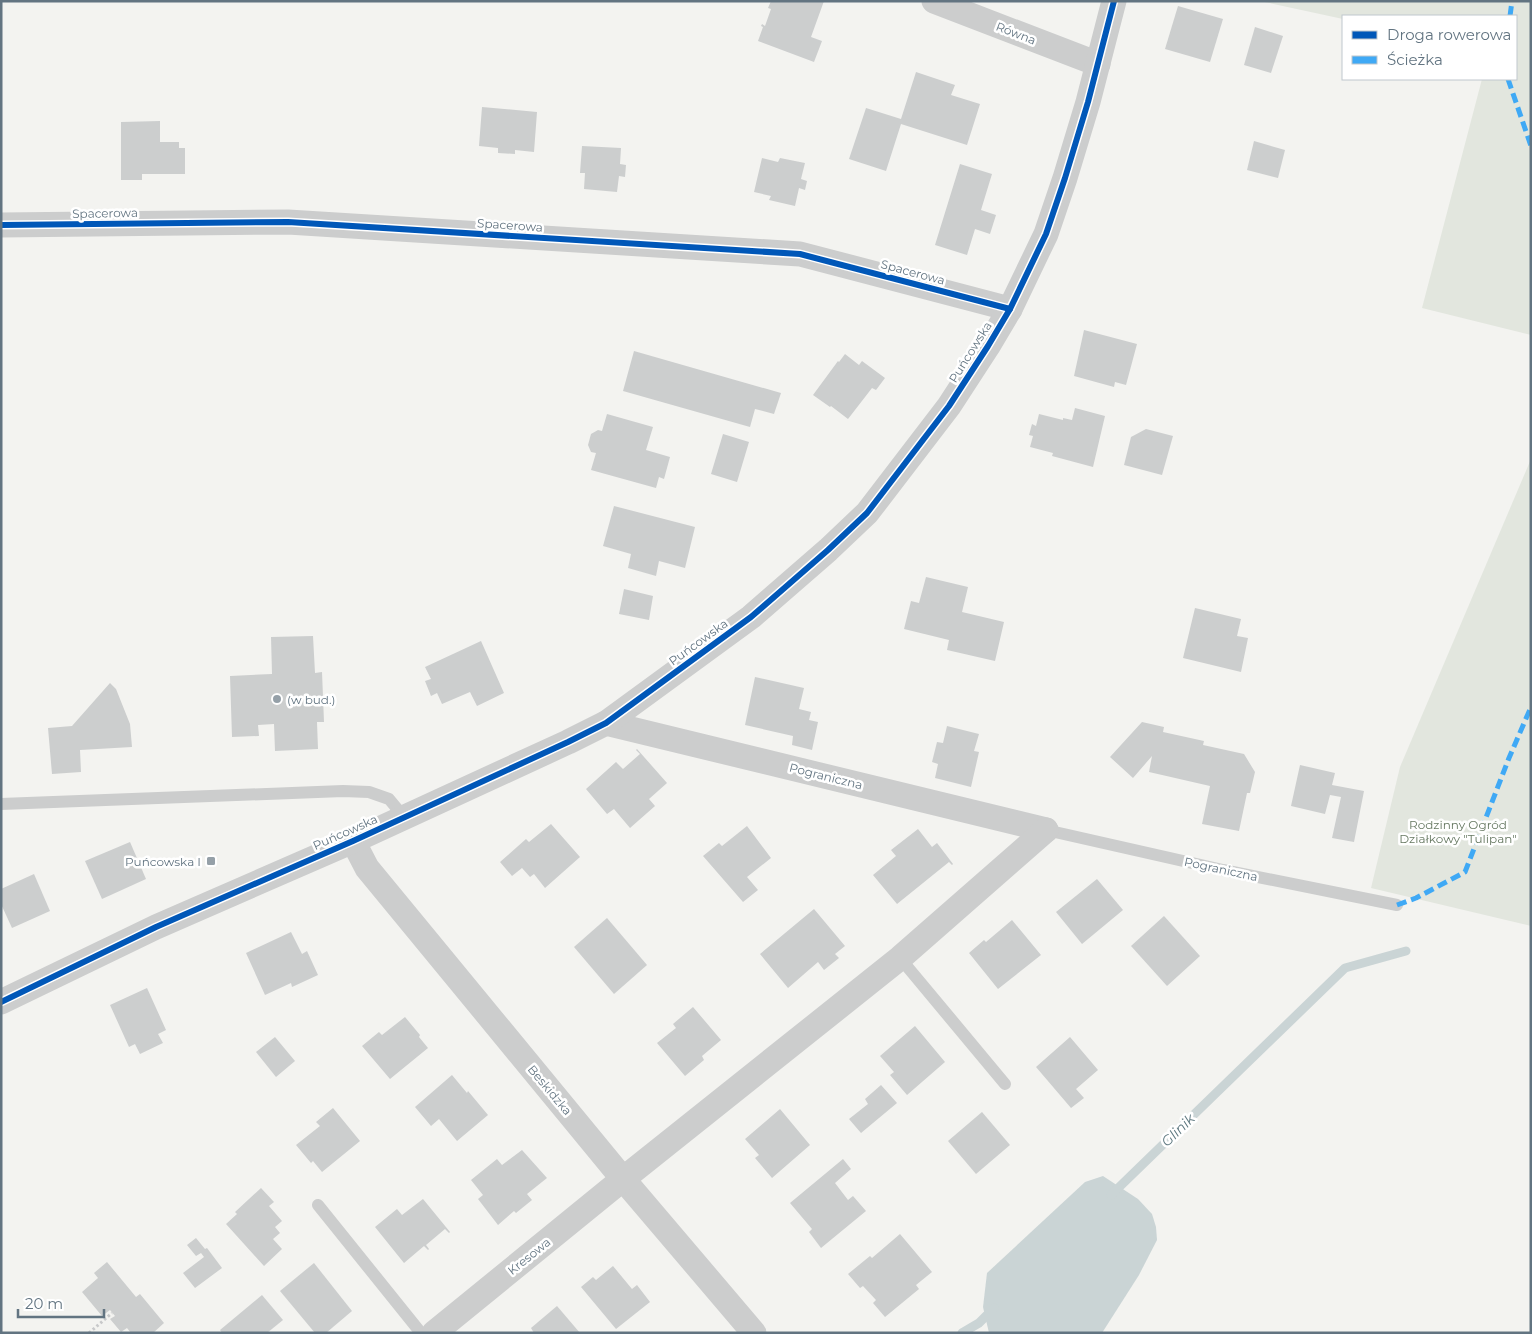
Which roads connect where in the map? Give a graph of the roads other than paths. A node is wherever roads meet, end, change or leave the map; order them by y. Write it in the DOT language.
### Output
graph roads {
  1 [pos="934,1"];
  2 [pos="1114,1"];
  3 [pos="1098,64"];
  4 [pos="1,225"];
  5 [pos="1010,309"];
  6 [pos="606,723"];
  7 [pos="1,804"];
  8 [pos="404,817"];
  9 [pos="1046,830"];
  10 [pos="353,841"];
  11 [pos="1397,905"];
  12 [pos="900,958"];
  13 [pos="1,1002"];
  14 [pos="1006,1084"];
  15 [pos="623,1179"];
  16 [pos="318,1205"];
  17 [pos="421,1333"];
  18 [pos="434,1333"];
  19 [pos="754,1333"];
  1 -- 3 [label="street, Równa"];
  2 -- 3 [label="street, Puńcowska"];
  3 -- 5 [label="street, Puńcowska"];
  4 -- 5 [label="street, Spacerowa"];
  5 -- 6 [label="street, Puńcowska"];
  6 -- 8 [label="street, Puńcowska"];
  6 -- 9 [label="street, Pograniczna"];
  7 -- 8 [label="lane, Puńcowska"];
  8 -- 10 [label="street, Puńcowska"];
  9 -- 11 [label="lane, Pograniczna"];
  9 -- 12 [label="street"];
  10 -- 13 [label="street, Puńcowska"];
  10 -- 15 [label="street, Beskidzka"];
  12 -- 14 [label="lane"];
  12 -- 15 [label="street"];
  15 -- 18 [label="street, Kresowa"];
  15 -- 19 [label="street, Beskidzka"];
  16 -- 17 [label="lane"];
}
